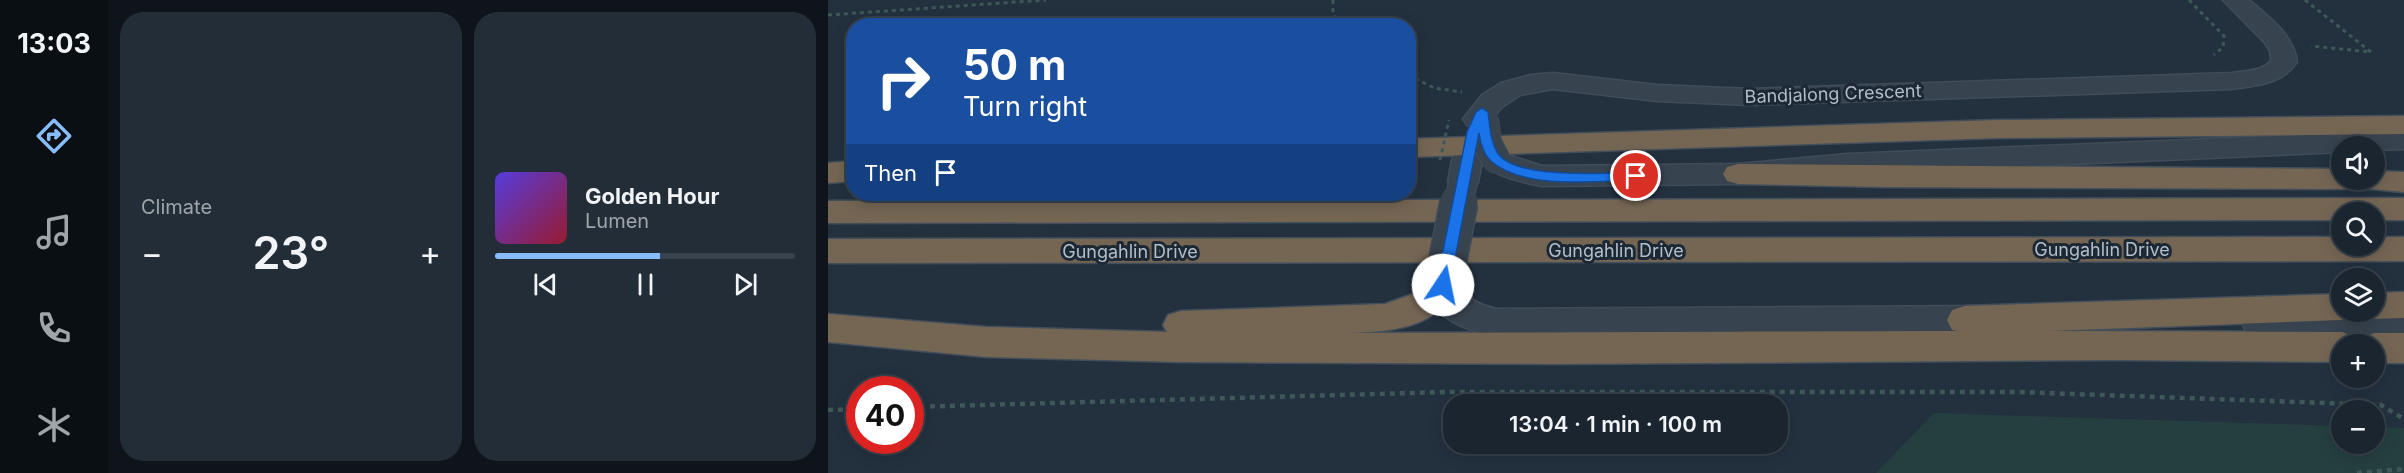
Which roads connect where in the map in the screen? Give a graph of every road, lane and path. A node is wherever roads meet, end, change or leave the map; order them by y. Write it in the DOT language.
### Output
graph roads {
  1 [pos="1046,0"];
  2 [pos="1333,0"];
  3 [pos="2189,0"];
  4 [pos="2235,0"];
  5 [pos="2305,0"];
  6 [pos="828,15"];
  7 [pos="1336,18"];
  8 [pos="2280,43"];
  9 [pos="2206,58"];
  10 [pos="1416,80"];
  11 [pos="1453,92"];
  12 [pos="1473,117"];
  13 [pos="2404,125"];
  14 [pos="2404,140"];
  15 [pos="1416,148"];
  16 [pos="1467,165"];
  17 [pos="846,171"];
  18 [pos="828,172"];
  19 [pos="1738,174"];
  20 [pos="2331,179"];
  21 [pos="2385,181"];
  22 [pos="2404,182"];
  23 [pos="2404,209"];
  24 [pos="828,212"];
  25 [pos="2404,249"];
  26 [pos="828,252"];
  27 [pos="1443,285"];
  28 [pos="2404,305"];
  29 [pos="2385,306"];
  30 [pos="2331,307"];
  31 [pos="828,315"];
  32 [pos="1965,320"];
  33 [pos="2404,322"];
  34 [pos="828,328"];
  35 [pos="2331,347"];
  36 [pos="2385,348"];
  37 [pos="2404,348"];
  38 [pos="924,407"];
  39 [pos="846,409"];
  40 [pos="828,410"];
  41 [pos="2404,419"];
  42 [pos="2404,469"];
  43 [pos="2357,473"];
  1 -- 6 [label="path"];
  2 -- 7 [label="path"];
  3 -- 9 [label="path"];
  4 -- 8 [label="street"];
  5 -- 8 [label="path"];
  8 -- 12 [label="street, Bandjalong Crescent"];
  10 -- 11 [label="path"];
  12 -- 16 [label="path, bridge"];
  12 -- 16 [label="street, bridge"];
  13 -- 15 [label="highway"];
  14 -- 19 [label="street"];
  16 -- 19 [label="street"];
  16 -- 27 [label="street, bridge"];
  17 -- 18 [label="highway"];
  19 -- 20 [label="highway"];
  21 -- 22 [label="highway"];
  23 -- 24 [label="highway"];
  25 -- 26 [label="highway, Gungahlin Drive"];
  27 -- 31 [label="highway"];
  27 -- 32 [label="street"];
  28 -- 29 [label="highway"];
  30 -- 32 [label="highway"];
  32 -- 33 [label="street"];
  34 -- 35 [label="highway"];
  36 -- 37 [label="highway"];
  38 -- 41 [label="path"];
  39 -- 40 [label="path"];
  42 -- 43 [label="path"];
}
